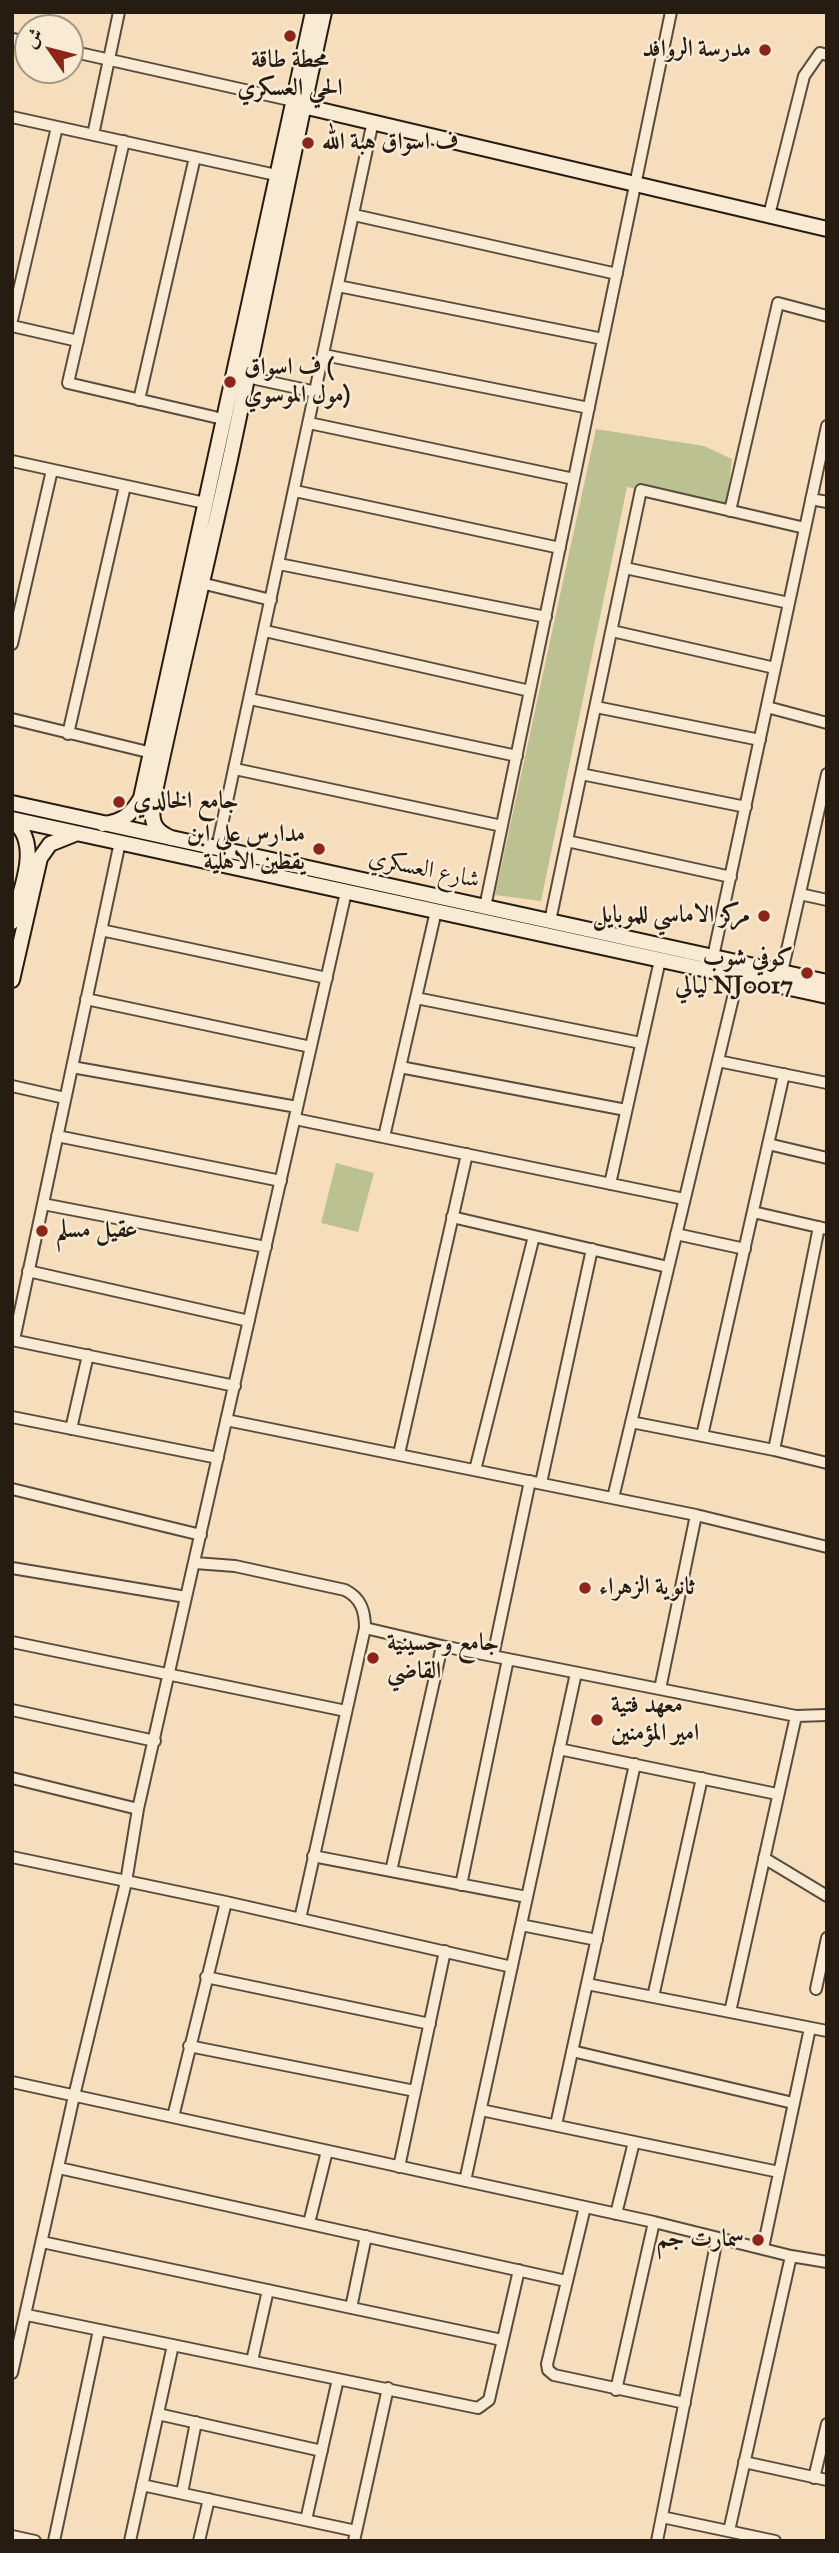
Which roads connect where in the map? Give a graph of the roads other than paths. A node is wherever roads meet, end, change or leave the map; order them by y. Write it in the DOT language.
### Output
graph roads {
  1 [pos="119,12"];
  2 [pos="313,12"];
  3 [pos="324,12"];
  4 [pos="671,12"];
  5 [pos="84,54"];
  6 [pos="827,55"];
  7 [pos="109,59"];
  8 [pos="298,104"];
  9 [pos="12,117"];
  10 [pos="373,121"];
  11 [pos="57,127"];
  12 [pos="93,135"];
  13 [pos="124,141"];
  14 [pos="195,157"];
  15 [pos="276,174"];
  16 [pos="635,184"];
  17 [pos="354,215"];
  18 [pos="769,215"];
  19 [pos="827,229"];
  20 [pos="617,274"];
  21 [pos="338,286"];
  22 [pos="827,316"];
  23 [pos="12,320"];
  24 [pos="251,323"];
  25 [pos="12,326"];
  26 [pos="603,339"];
  27 [pos="78,341"];
  28 [pos="246,346"];
  29 [pos="324,355"];
  30 [pos="247,377"];
  31 [pos="316,392"];
  32 [pos="139,400"];
  33 [pos="589,408"];
  34 [pos="223,419"];
  35 [pos="309,423"];
  36 [pos="827,426"];
  37 [pos="12,461"];
  38 [pos="52,470"];
  39 [pos="574,479"];
  40 [pos="125,486"];
  41 [pos="295,491"];
  42 [pos="811,499"];
  43 [pos="827,502"];
  44 [pos="205,503"];
  45 [pos="730,511"];
  46 [pos="805,528"];
  47 [pos="560,548"];
  48 [pos="279,564"];
  49 [pos="625,568"];
  50 [pos="201,583"];
  51 [pos="271,600"];
  52 [pos="789,603"];
  53 [pos="545,617"];
  54 [pos="265,631"];
  55 [pos="612,631"];
  56 [pos="12,644"];
  57 [pos="775,668"];
  58 [pos="530,691"];
  59 [pos="250,699"];
  60 [pos="596,707"];
  61 [pos="767,708"];
  62 [pos="12,719"];
  63 [pos="827,723"];
  64 [pos="68,734"];
  65 [pos="760,740"];
  66 [pos="152,753"];
  67 [pos="517,756"];
  68 [pos="235,769"];
  69 [pos="581,774"];
  70 [pos="827,774"];
  71 [pos="147,800"];
  72 [pos="12,803"];
  73 [pos="746,807"];
  74 [pos="12,819"];
  75 [pos="103,824"];
  76 [pos="502,826"];
  77 [pos="821,827"];
  78 [pos="77,833"];
  79 [pos="171,838"];
  80 [pos="568,841"];
  81 [pos="120,842"];
  82 [pos="217,848"];
  83 [pos="271,868"];
  84 [pos="300,874"];
  85 [pos="731,877"];
  86 [pos="346,892"];
  87 [pos="800,894"];
  88 [pos="827,900"];
  89 [pos="485,906"];
  90 [pos="436,911"];
  91 [pos="550,921"];
  92 [pos="12,922"];
  93 [pos="101,930"];
  94 [pos="713,957"];
  95 [pos="660,960"];
  96 [pos="782,972"];
  97 [pos="738,977"];
  98 [pos="327,978"];
  99 [pos="12,980"];
  100 [pos="827,982"];
  101 [pos="827,996"];
  102 [pos="416,998"];
  103 [pos="86,999"];
  104 [pos="641,1043"];
  105 [pos="311,1047"];
  106 [pos="718,1061"];
  107 [pos="72,1067"];
  108 [pos="400,1067"];
  109 [pos="784,1074"];
  110 [pos="827,1083"];
  111 [pos="12,1086"];
  112 [pos="65,1097"];
  113 [pos="298,1107"];
  114 [pos="626,1110"];
  115 [pos="295,1119"];
  116 [pos="57,1136"];
  117 [pos="384,1137"];
  118 [pos="768,1144"];
  119 [pos="467,1154"];
  120 [pos="827,1157"];
  121 [pos="281,1181"];
  122 [pos="610,1184"];
  123 [pos="684,1199"];
  124 [pos="43,1204"];
  125 [pos="753,1212"];
  126 [pos="453,1217"];
  127 [pos="823,1228"];
  128 [pos="676,1234"];
  129 [pos="534,1236"];
  130 [pos="266,1247"];
  131 [pos="592,1249"];
  132 [pos="745,1249"];
  133 [pos="668,1267"];
  134 [pos="28,1272"];
  135 [pos="249,1321"];
  136 [pos="13,1340"];
  137 [pos="88,1355"];
  138 [pos="235,1386"];
  139 [pos="12,1417"];
  140 [pos="226,1420"];
  141 [pos="631,1422"];
  142 [pos="71,1429"];
  143 [pos="702,1436"];
  144 [pos="774,1450"];
  145 [pos="399,1454"];
  146 [pos="218,1458"];
  147 [pos="827,1463"];
  148 [pos="475,1470"];
  149 [pos="536,1482"];
  150 [pos="12,1489"];
  151 [pos="613,1498"];
  152 [pos="696,1515"];
  153 [pos="201,1535"];
  154 [pos="827,1547"];
  155 [pos="195,1563"];
  156 [pos="12,1568"];
  157 [pos="186,1597"];
  158 [pos="365,1628"];
  159 [pos="12,1642"];
  160 [pos="442,1646"];
  161 [pos="492,1656"];
  162 [pos="508,1659"];
  163 [pos="576,1672"];
  164 [pos="170,1674"];
  165 [pos="660,1689"];
  166 [pos="12,1710"];
  167 [pos="346,1711"];
  168 [pos="827,1715"];
  169 [pos="796,1716"];
  170 [pos="155,1741"];
  171 [pos="559,1749"];
  172 [pos="635,1764"];
  173 [pos="12,1778"];
  174 [pos="702,1778"];
  175 [pos="777,1794"];
  176 [pos="138,1809"];
  177 [pos="313,1856"];
  178 [pos="12,1857"];
  179 [pos="764,1858"];
  180 [pos="391,1871"];
  181 [pos="126,1882"];
  182 [pos="461,1885"];
  183 [pos="827,1896"];
  184 [pos="527,1897"];
  185 [pos="226,1902"];
  186 [pos="300,1919"];
  187 [pos="521,1925"];
  188 [pos="827,1938"];
  189 [pos="597,1940"];
  190 [pos="446,1951"];
  191 [pos="512,1967"];
  192 [pos="206,1978"];
  193 [pos="587,1984"];
  194 [pos="816,1989"];
  195 [pos="653,1997"];
  196 [pos="730,2012"];
  197 [pos="430,2024"];
  198 [pos="810,2028"];
  199 [pos="827,2031"];
  200 [pos="189,2046"];
  201 [pos="572,2050"];
  202 [pos="12,2082"];
  203 [pos="415,2091"];
  204 [pos="75,2096"];
  205 [pos="793,2104"];
  206 [pos="481,2110"];
  207 [pos="173,2117"];
  208 [pos="556,2125"];
  209 [pos="634,2142"];
  210 [pos="327,2151"];
  211 [pos="399,2167"];
  212 [pos="59,2168"];
  213 [pos="779,2172"];
  214 [pos="465,2181"];
  215 [pos="585,2207"];
  216 [pos="616,2214"];
  217 [pos="654,2222"];
  218 [pos="309,2223"];
  219 [pos="366,2236"];
  220 [pos="718,2239"];
  221 [pos="42,2242"];
  222 [pos="763,2248"];
  223 [pos="791,2256"];
  224 [pos="827,2262"];
  225 [pos="519,2270"];
  226 [pos="566,2281"];
  227 [pos="268,2290"];
  228 [pos="351,2308"];
  229 [pos="27,2315"];
  230 [pos="99,2330"];
  231 [pos="17,2333"];
  232 [pos="502,2340"];
  233 [pos="173,2345"];
  234 [pos="252,2361"];
  235 [pos="12,2373"];
  236 [pos="338,2379"];
  237 [pos="388,2388"];
  238 [pos="616,2390"];
  239 [pos="685,2403"];
  240 [pos="158,2414"];
  241 [pos="196,2422"];
  242 [pos="827,2424"];
  243 [pos="322,2451"];
  244 [pos="744,2462"];
  245 [pos="814,2477"];
  246 [pos="827,2480"];
  247 [pos="142,2485"];
  248 [pos="182,2493"];
  249 [pos="209,2499"];
  250 [pos="662,2517"];
  251 [pos="306,2520"];
  252 [pos="729,2531"];
  253 [pos="12,2536"];
  254 [pos="355,2536"];
  255 [pos="35,2541"];
  256 [pos="54,2541"];
  257 [pos="130,2541"];
  258 [pos="199,2541"];
  259 [pos="657,2541"];
  260 [pos="775,2541"];
  1 -- 7 [label="street"];
  2 -- 8 [label="street"];
  3 -- 8 [label="street"];
  4 -- 16 [label="street"];
  5 -- 7 [label="street"];
  6 -- 18 [label="street"];
  7 -- 8 [label="street"];
  7 -- 12 [label="street"];
  8 -- 10 [label="street"];
  8 -- 15 [label="street"];
  8 -- 24 [label="street"];
  9 -- 11 [label="street"];
  10 -- 16 [label="street"];
  10 -- 17 [label="street"];
  11 -- 12 [label="street"];
  11 -- 23 [label="street"];
  12 -- 13 [label="street"];
  13 -- 14 [label="street"];
  13 -- 27 [label="street"];
  14 -- 15 [label="street"];
  14 -- 32 [label="street"];
  15 -- 24 [label="street"];
  16 -- 18 [label="street"];
  16 -- 20 [label="street"];
  17 -- 20 [label="street"];
  17 -- 21 [label="street"];
  18 -- 19 [label="street"];
  20 -- 26 [label="street"];
  21 -- 26 [label="street"];
  21 -- 29 [label="street"];
  22 -- 45 [label="street"];
  24 -- 28 [label="street"];
  25 -- 27 [label="street"];
  26 -- 33 [label="street"];
  27 -- 32 [label="street"];
  28 -- 30 [label="street"];
  28 -- 34 [label="street"];
  29 -- 31 [label="street"];
  29 -- 33 [label="street"];
  30 -- 31 [label="street"];
  30 -- 50 [label="street"];
  31 -- 35 [label="street"];
  32 -- 34 [label="street"];
  33 -- 39 [label="street"];
  34 -- 44 [label="street"];
  35 -- 39 [label="street"];
  35 -- 41 [label="street"];
  36 -- 42 [label="street"];
  37 -- 38 [label="street"];
  38 -- 40 [label="street"];
  38 -- 56 [label="street"];
  39 -- 47 [label="street"];
  40 -- 44 [label="street"];
  40 -- 64 [label="street"];
  41 -- 47 [label="street"];
  41 -- 48 [label="street"];
  42 -- 43 [label="street"];
  42 -- 46 [label="street"];
  44 -- 66 [label="street"];
  45 -- 46 [label="street"];
  45 -- 49 [label="street"];
  46 -- 52 [label="street"];
  47 -- 53 [label="street"];
  48 -- 51 [label="street"];
  48 -- 53 [label="street"];
  49 -- 52 [label="street"];
  49 -- 55 [label="street"];
  50 -- 51 [label="street"];
  50 -- 71 [label="street"];
  51 -- 54 [label="street"];
  52 -- 57 [label="street"];
  53 -- 58 [label="street"];
  54 -- 58 [label="street"];
  54 -- 59 [label="street"];
  55 -- 57 [label="street"];
  55 -- 60 [label="street"];
  57 -- 61 [label="street"];
  58 -- 67 [label="street"];
  59 -- 67 [label="street"];
  59 -- 68 [label="street"];
  60 -- 65 [label="street"];
  60 -- 69 [label="street"];
  61 -- 63 [label="street"];
  61 -- 65 [label="street"];
  62 -- 64 [label="street"];
  64 -- 66 [label="street"];
  65 -- 73 [label="street"];
  66 -- 71 [label="street"];
  67 -- 76 [label="street"];
  68 -- 76 [label="street"];
  68 -- 82 [label="street"];
  69 -- 73 [label="street"];
  69 -- 80 [label="street"];
  70 -- 77 [label="street"];
  71 -- 75 [label="street"];
  71 -- 79 [label="street"];
  72 -- 75 [label="street, شارع العسكري"];
  73 -- 85 [label="street"];
  74 -- 78 [label="street, شارع العسكري"];
  74 -- 92 [label="street"];
  75 -- 79 [label="street, شارع العسكري"];
  76 -- 89 [label="street"];
  77 -- 87 [label="street"];
  78 -- 81 [label="street, شارع العسكري"];
  78 -- 99 [label="street"];
  79 -- 82 [label="street, شارع العسكري"];
  80 -- 85 [label="street"];
  80 -- 91 [label="street"];
  81 -- 83 [label="street, شارع العسكري"];
  81 -- 93 [label="street"];
  82 -- 83 [label="street, شارع العسكري"];
  83 -- 84 [label="street, شارع العسكري"];
  84 -- 86 [label="street, شارع العسكري"];
  84 -- 89 [label="street, شارع العسكري"];
  85 -- 94 [label="street"];
  86 -- 90 [label="street, شارع العسكري"];
  86 -- 98 [label="street"];
  87 -- 88 [label="street"];
  87 -- 96 [label="street"];
  89 -- 91 [label="street, شارع العسكري"];
  90 -- 95 [label="street, شارع العسكري"];
  90 -- 102 [label="street"];
  91 -- 94 [label="street, شارع العسكري"];
  93 -- 98 [label="street"];
  93 -- 103 [label="street"];
  94 -- 96 [label="street, شارع العسكري"];
  95 -- 97 [label="street, شارع العسكري"];
  95 -- 104 [label="street"];
  96 -- 100 [label="street, شارع العسكري"];
  97 -- 101 [label="street, شارع العسكري"];
  97 -- 106 [label="street"];
  98 -- 105 [label="street"];
  102 -- 104 [label="street"];
  102 -- 108 [label="street"];
  103 -- 105 [label="street"];
  103 -- 107 [label="street"];
  104 -- 114 [label="street"];
  105 -- 113 [label="street"];
  106 -- 109 [label="street"];
  106 -- 123 [label="street"];
  107 -- 112 [label="street"];
  107 -- 113 [label="street"];
  108 -- 114 [label="street"];
  108 -- 117 [label="street"];
  109 -- 110 [label="street"];
  109 -- 118 [label="street"];
  111 -- 112 [label="street"];
  112 -- 116 [label="street"];
  113 -- 115 [label="street"];
  114 -- 122 [label="street"];
  115 -- 117 [label="street"];
  115 -- 121 [label="street"];
  116 -- 121 [label="street"];
  116 -- 124 [label="street"];
  117 -- 119 [label="street"];
  118 -- 120 [label="street"];
  118 -- 125 [label="street"];
  119 -- 122 [label="street"];
  119 -- 126 [label="street"];
  121 -- 130 [label="street"];
  122 -- 123 [label="street"];
  123 -- 128 [label="street"];
  124 -- 130 [label="street"];
  124 -- 134 [label="street"];
  125 -- 127 [label="street"];
  125 -- 132 [label="street"];
  126 -- 129 [label="street"];
  126 -- 145 [label="street"];
  127 -- 144 [label="street"];
  128 -- 132 [label="street"];
  128 -- 133 [label="street"];
  129 -- 131 [label="street"];
  129 -- 148 [label="street"];
  130 -- 135 [label="street"];
  131 -- 133 [label="street"];
  131 -- 149 [label="street"];
  132 -- 143 [label="street"];
  133 -- 141 [label="street"];
  134 -- 135 [label="street"];
  134 -- 136 [label="street"];
  135 -- 138 [label="street"];
  136 -- 137 [label="street"];
  137 -- 138 [label="street"];
  137 -- 142 [label="street"];
  138 -- 140 [label="street"];
  139 -- 142 [label="street"];
  140 -- 145 [label="street"];
  140 -- 146 [label="street"];
  141 -- 143 [label="street"];
  141 -- 151 [label="street"];
  142 -- 146 [label="street"];
  143 -- 144 [label="street"];
  144 -- 147 [label="street"];
  145 -- 148 [label="street"];
  146 -- 153 [label="street"];
  148 -- 149 [label="street"];
  149 -- 151 [label="street"];
  149 -- 161 [label="street"];
  150 -- 153 [label="street"];
  151 -- 152 [label="street"];
  152 -- 154 [label="street"];
  152 -- 165 [label="street"];
  153 -- 155 [label="street"];
  155 -- 157 [label="street"];
  155 -- 158 [label="street"];
  156 -- 157 [label="street"];
  157 -- 164 [label="street"];
  158 -- 160 [label="street"];
  158 -- 167 [label="street"];
  159 -- 164 [label="street"];
  160 -- 161 [label="street"];
  160 -- 180 [label="street"];
  161 -- 162 [label="street"];
  162 -- 163 [label="street"];
  162 -- 182 [label="street"];
  163 -- 165 [label="street"];
  163 -- 171 [label="street"];
  164 -- 167 [label="street"];
  164 -- 170 [label="street"];
  165 -- 169 [label="street"];
  166 -- 170 [label="street"];
  167 -- 177 [label="street"];
  168 -- 169 [label="street"];
  169 -- 175 [label="street"];
  170 -- 176 [label="street"];
  171 -- 172 [label="street"];
  171 -- 184 [label="street"];
  172 -- 174 [label="street"];
  172 -- 189 [label="street"];
  173 -- 176 [label="street"];
  174 -- 175 [label="street"];
  174 -- 195 [label="street"];
  175 -- 179 [label="street"];
  176 -- 181 [label="street"];
  177 -- 180 [label="street"];
  177 -- 186 [label="street"];
  178 -- 181 [label="street"];
  179 -- 183 [label="street"];
  179 -- 196 [label="street"];
  180 -- 182 [label="street"];
  181 -- 185 [label="street"];
  181 -- 204 [label="street"];
  182 -- 184 [label="street"];
  184 -- 187 [label="street"];
  185 -- 186 [label="street"];
  185 -- 192 [label="street"];
  186 -- 190 [label="street"];
  187 -- 189 [label="street"];
  187 -- 191 [label="street"];
  188 -- 194 [label="street"];
  189 -- 193 [label="street"];
  190 -- 191 [label="street"];
  190 -- 197 [label="street"];
  191 -- 206 [label="street"];
  192 -- 197 [label="street"];
  192 -- 200 [label="street"];
  193 -- 195 [label="street"];
  193 -- 201 [label="street"];
  195 -- 196 [label="street"];
  196 -- 198 [label="street"];
  197 -- 203 [label="street"];
  198 -- 199 [label="street"];
  198 -- 205 [label="street"];
  200 -- 203 [label="street"];
  200 -- 207 [label="street"];
  201 -- 205 [label="street"];
  201 -- 208 [label="street"];
  202 -- 204 [label="street"];
  203 -- 211 [label="street"];
  204 -- 207 [label="street"];
  204 -- 212 [label="street"];
  205 -- 213 [label="street"];
  206 -- 208 [label="street"];
  206 -- 214 [label="street"];
  207 -- 210 [label="street"];
  208 -- 209 [label="street"];
  209 -- 213 [label="street"];
  209 -- 216 [label="street"];
  210 -- 211 [label="street"];
  210 -- 218 [label="street"];
  211 -- 214 [label="street"];
  212 -- 218 [label="street"];
  212 -- 221 [label="street"];
  213 -- 222 [label="street"];
  214 -- 215 [label="street"];
  215 -- 216 [label="street"];
  215 -- 226 [label="street"];
  216 -- 217 [label="street"];
  217 -- 220 [label="street"];
  217 -- 238 [label="street"];
  218 -- 219 [label="street"];
  219 -- 225 [label="street"];
  219 -- 228 [label="street"];
  220 -- 222 [label="street"];
  220 -- 239 [label="street"];
  221 -- 227 [label="street"];
  221 -- 229 [label="street"];
  222 -- 223 [label="street"];
  223 -- 224 [label="street"];
  223 -- 244 [label="street"];
  225 -- 226 [label="street"];
  225 -- 232 [label="street"];
  226 -- 238 [label="street"];
  227 -- 228 [label="street"];
  227 -- 234 [label="street"];
  228 -- 232 [label="street"];
  229 -- 230 [label="street"];
  229 -- 231 [label="street"];
  230 -- 233 [label="street"];
  230 -- 256 [label="street"];
  231 -- 235 [label="street"];
  232 -- 237 [label="street"];
  233 -- 234 [label="street"];
  233 -- 240 [label="street"];
  234 -- 236 [label="street"];
  236 -- 237 [label="street"];
  236 -- 243 [label="street"];
  237 -- 254 [label="street"];
  238 -- 239 [label="street"];
  239 -- 250 [label="street"];
  240 -- 241 [label="street"];
  240 -- 247 [label="street"];
  241 -- 243 [label="street"];
  241 -- 248 [label="street"];
  242 -- 245 [label="street"];
  243 -- 251 [label="street"];
  244 -- 245 [label="street"];
  244 -- 252 [label="street"];
  245 -- 246 [label="street"];
  247 -- 248 [label="street"];
  247 -- 257 [label="street"];
  248 -- 249 [label="street"];
  249 -- 251 [label="street"];
  249 -- 258 [label="street"];
  250 -- 252 [label="street"];
  250 -- 259 [label="street"];
  251 -- 254 [label="street"];
  252 -- 260 [label="street"];
  253 -- 255 [label="street"];
}
